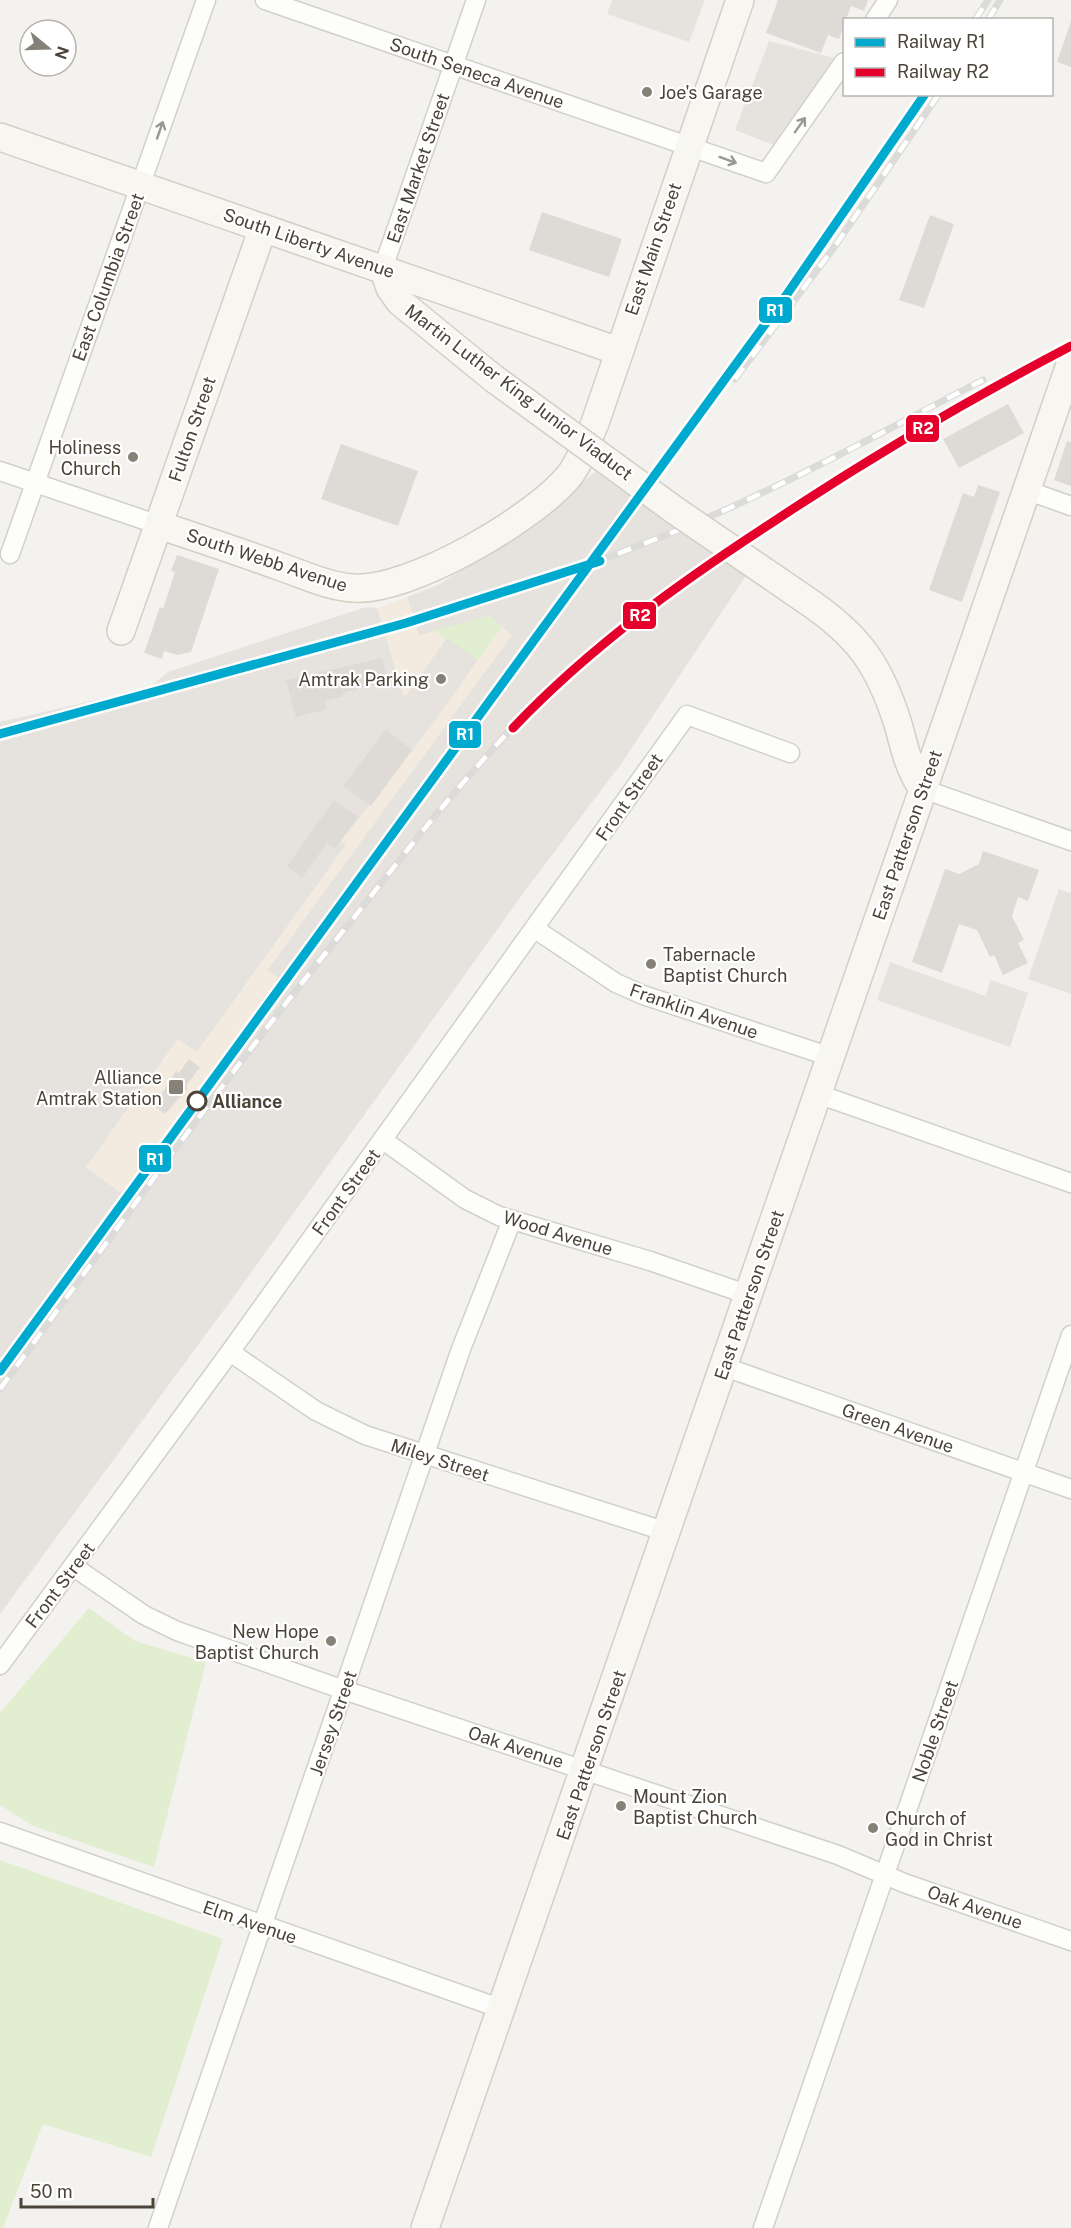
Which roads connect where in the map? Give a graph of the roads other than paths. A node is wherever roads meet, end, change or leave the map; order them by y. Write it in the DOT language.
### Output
graph roads {
  1 [pos="206,0"];
  2 [pos="265,0"];
  3 [pos="476,0"];
  4 [pos="740,0"];
  5 [pos="888,0"];
  6 [pos="876,18"];
  7 [pos="843,63"];
  8 [pos="454,64"];
  9 [pos="0,137"];
  10 [pos="689,146"];
  11 [pos="140,185"];
  12 [pos="263,228"];
  13 [pos="383,268"];
  14 [pos="618,351"];
  15 [pos="1071,362"];
  16 [pos="0,471"];
  17 [pos="35,483"];
  18 [pos="1026,490"];
  19 [pos="555,491"];
  20 [pos="1071,506"];
  21 [pos="159,525"];
  22 [pos="10,554"];
  23 [pos="121,631"];
  24 [pos="790,753"];
  25 [pos="923,789"];
  26 [pos="1071,841"];
  27 [pos="535,929"];
  28 [pos="831,1058"];
  29 [pos="818,1094"];
  30 [pos="383,1140"];
  31 [pos="1071,1183"];
  32 [pos="512,1220"];
  33 [pos="749,1295"];
  34 [pos="1071,1335"];
  35 [pos="230,1352"];
  36 [pos="725,1367"];
  37 [pos="424,1455"];
  38 [pos="1024,1472"];
  39 [pos="1071,1489"];
  40 [pos="667,1532"];
  41 [pos="74,1567"];
  42 [pos="0,1665"];
  43 [pos="344,1690"];
  44 [pos="585,1770"];
  45 [pos="0,1832"];
  46 [pos="885,1875"];
  47 [pos="263,1926"];
  48 [pos="1071,1941"];
  49 [pos="502,2009"];
  50 [pos="158,2228"];
  51 [pos="425,2228"];
  52 [pos="762,2228"];
  11 -- 1 [label="street, East Columbia Street, one-way"];
  2 -- 8 [label="street, South Seneca Avenue"];
  3 -- 8 [label="street, East Market Street"];
  4 -- 10 [label="street, East Main Street"];
  5 -- 6 [label="street"];
  10 -- 7 [label="street, South Seneca Avenue, one-way"];
  8 -- 10 [label="street, South Seneca Avenue"];
  8 -- 13 [label="street, East Market Street"];
  9 -- 11 [label="street, South Liberty Avenue"];
  10 -- 14 [label="street, East Main Street"];
  11 -- 12 [label="street, South Liberty Avenue"];
  11 -- 17 [label="street, East Columbia Street"];
  12 -- 13 [label="street, South Liberty Avenue"];
  12 -- 21 [label="street, Fulton Street"];
  13 -- 14 [label="street, South Liberty Avenue"];
  13 -- 25 [label="street, Martin Luther King Junior Viaduct, bridge"];
  14 -- 19 [label="street, East Main Street"];
  15 -- 18 [label="street, East Patterson Street"];
  16 -- 17 [label="street, South Webb Avenue"];
  17 -- 21 [label="street, South Webb Avenue"];
  17 -- 22 [label="street, East Columbia Street"];
  18 -- 20 [label="street"];
  18 -- 25 [label="street, East Patterson Street"];
  19 -- 21 [label="street, South Webb Avenue"];
  21 -- 23 [label="street, Fulton Street"];
  24 -- 27 [label="street, Front Street"];
  25 -- 26 [label="street"];
  25 -- 28 [label="street, East Patterson Street"];
  27 -- 28 [label="street, Franklin Avenue"];
  27 -- 30 [label="street, Front Street"];
  28 -- 29 [label="street, East Patterson Street"];
  29 -- 31 [label="street"];
  29 -- 33 [label="street, East Patterson Street"];
  30 -- 32 [label="street, Wood Avenue"];
  30 -- 35 [label="street, Front Street"];
  32 -- 33 [label="street, Wood Avenue"];
  32 -- 37 [label="street, Jersey Street"];
  33 -- 36 [label="street, East Patterson Street"];
  34 -- 38 [label="street, Noble Street"];
  35 -- 37 [label="street, Miley Street"];
  35 -- 41 [label="street, Front Street"];
  36 -- 38 [label="street, Green Avenue"];
  36 -- 40 [label="street, East Patterson Street"];
  37 -- 40 [label="street, Miley Street"];
  37 -- 43 [label="street, Jersey Street"];
  38 -- 39 [label="street, Green Avenue"];
  38 -- 46 [label="street, Noble Street"];
  40 -- 44 [label="street, East Patterson Street"];
  41 -- 42 [label="street, Front Street"];
  41 -- 43 [label="street, Oak Avenue"];
  43 -- 44 [label="street, Oak Avenue"];
  43 -- 47 [label="street, Jersey Street"];
  44 -- 46 [label="street, Oak Avenue"];
  44 -- 49 [label="street, East Patterson Street"];
  45 -- 47 [label="street, Elm Avenue"];
  46 -- 48 [label="street, Oak Avenue"];
  46 -- 52 [label="street, Noble Street"];
  47 -- 49 [label="street, Elm Avenue"];
  47 -- 50 [label="street, Jersey Street"];
  49 -- 51 [label="street, East Patterson Street"];
}
